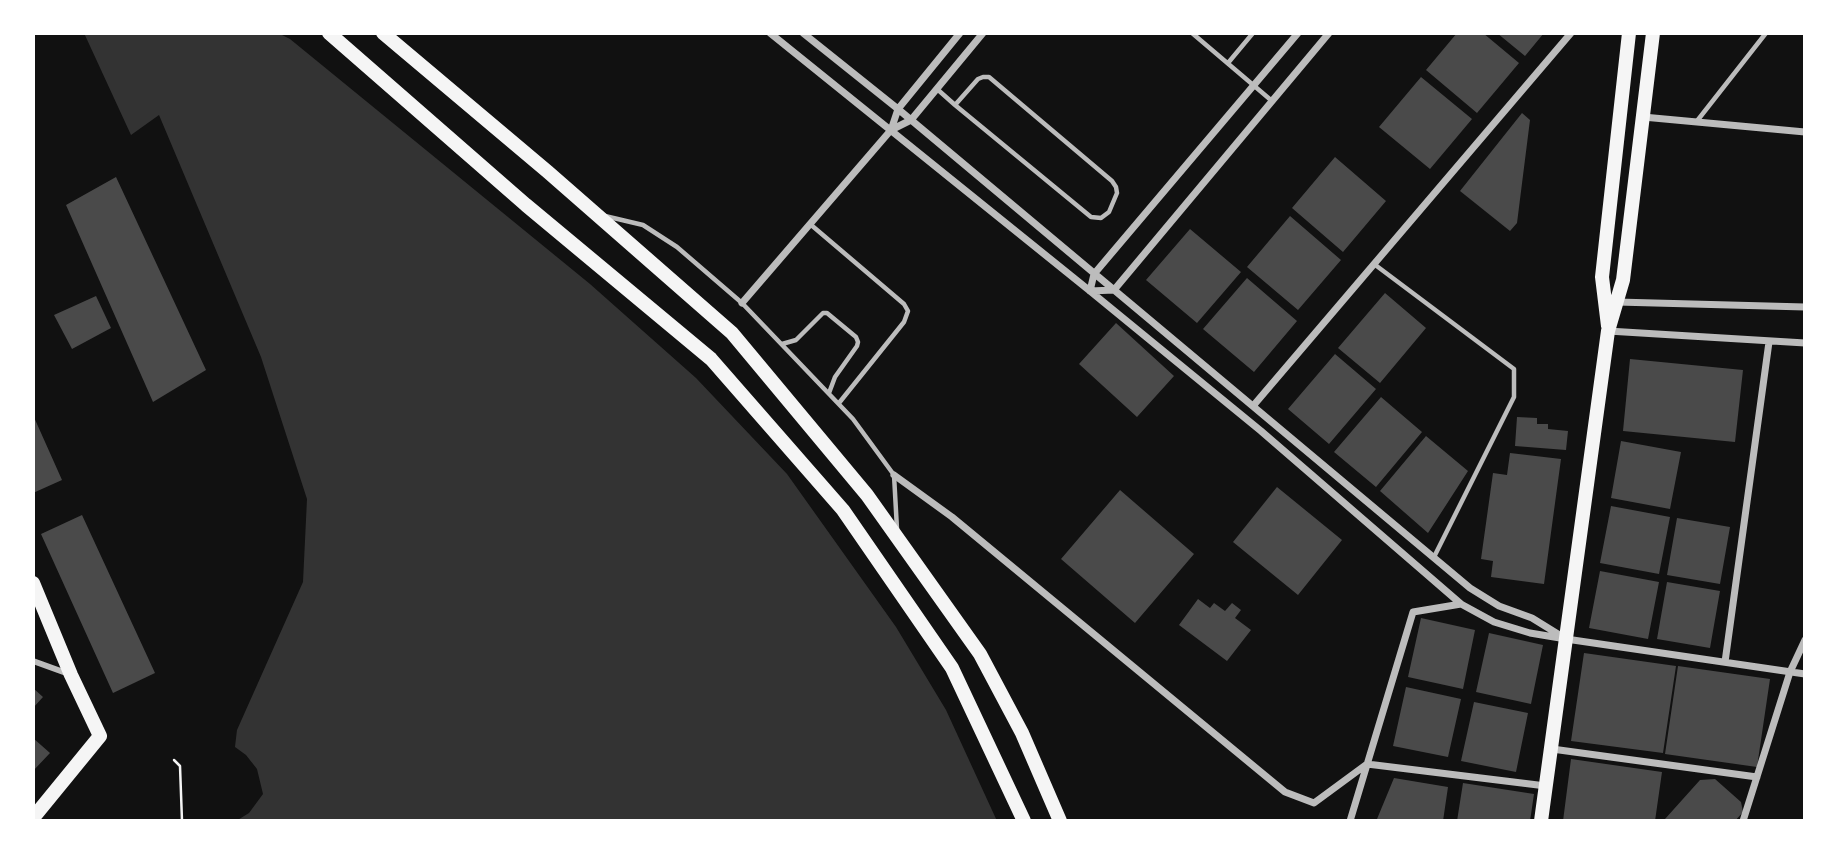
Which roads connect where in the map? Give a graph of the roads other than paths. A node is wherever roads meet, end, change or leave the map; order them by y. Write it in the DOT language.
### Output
graph roads {
  1 [pos="329,33"];
  2 [pos="383,33"];
  3 [pos="770,33"];
  4 [pos="803,33"];
  5 [pos="960,33"];
  6 [pos="983,33"];
  7 [pos="1192,33"];
  8 [pos="1298,33"];
  9 [pos="1329,33"];
  10 [pos="1571,33"];
  11 [pos="1629,33"];
  12 [pos="1653,33"];
  13 [pos="1766,33"];
  14 [pos="1251,34"];
  15 [pos="1228,63"];
  16 [pos="1254,85"];
  17 [pos="937,89"];
  18 [pos="1272,101"];
  19 [pos="955,104"];
  20 [pos="898,109"];
  21 [pos="1643,117"];
  22 [pos="911,120"];
  23 [pos="1697,122"];
  24 [pos="891,131"];
  25 [pos="1805,132"];
  26 [pos="596,214"];
  27 [pos="810,224"];
  28 [pos="1374,264"];
  29 [pos="1094,274"];
  30 [pos="1114,290"];
  31 [pos="1090,291"];
  32 [pos="1617,302"];
  33 [pos="742,303"];
  34 [pos="1805,307"];
  35 [pos="1608,331"];
  36 [pos="1769,342"];
  37 [pos="782,344"];
  38 [pos="1805,344"];
  39 [pos="829,393"];
  40 [pos="839,403"];
  41 [pos="1253,406"];
  42 [pos="894,475"];
  43 [pos="897,537"];
  44 [pos="1434,557"];
  45 [pos="33,583"];
  46 [pos="1461,604"];
  47 [pos="1566,639"];
  48 [pos="1805,640"];
  49 [pos="33,662"];
  50 [pos="1724,662"];
  51 [pos="1790,672"];
  52 [pos="1805,674"];
  53 [pos="71,675"];
  54 [pos="1551,748"];
  55 [pos="1367,764"];
  56 [pos="1757,777"];
  57 [pos="1546,786"];
  58 [pos="33,818"];
  59 [pos="1024,821"];
  60 [pos="1060,821"];
  61 [pos="1350,821"];
  62 [pos="1541,821"];
  63 [pos="1743,821"];
  1 -- 59 [label="main road"];
  2 -- 26 [label="main road"];
  3 -- 24 [label="street"];
  4 -- 20 [label="street"];
  5 -- 20 [label="street"];
  6 -- 17 [label="street"];
  7 -- 15 [label="lane"];
  8 -- 16 [label="street"];
  9 -- 18 [label="street"];
  10 -- 28 [label="street"];
  11 -- 35 [label="main road"];
  12 -- 21 [label="main road"];
  13 -- 23 [label="lane"];
  14 -- 15 [label="lane"];
  15 -- 16 [label="lane"];
  16 -- 18 [label="lane"];
  16 -- 29 [label="street"];
  17 -- 19 [label="lane"];
  17 -- 22 [label="street"];
  18 -- 30 [label="street"];
  19 -- 19 [label="lane"];
  20 -- 22 [label="street"];
  20 -- 24 [label="street"];
  21 -- 23 [label="street"];
  21 -- 32 [label="main road"];
  22 -- 24 [label="street"];
  22 -- 29 [label="street"];
  23 -- 25 [label="street"];
  24 -- 27 [label="street"];
  24 -- 31 [label="street"];
  26 -- 33 [label="lane"];
  26 -- 43 [label="main road"];
  27 -- 33 [label="street"];
  27 -- 40 [label="lane"];
  28 -- 41 [label="street"];
  28 -- 44 [label="lane"];
  29 -- 30 [label="street"];
  29 -- 31 [label="street"];
  30 -- 31 [label="street"];
  30 -- 41 [label="street"];
  31 -- 46 [label="street"];
  32 -- 34 [label="street"];
  32 -- 35 [label="main road"];
  33 -- 37 [label="lane"];
  35 -- 36 [label="street"];
  35 -- 47 [label="main road"];
  36 -- 38 [label="street"];
  36 -- 50 [label="street"];
  37 -- 39 [label="lane"];
  37 -- 39 [label="lane"];
  39 -- 40 [label="lane"];
  40 -- 42 [label="lane"];
  41 -- 44 [label="street"];
  42 -- 43 [label="lane"];
  42 -- 55 [label="street"];
  43 -- 60 [label="main road"];
  44 -- 47 [label="street"];
  45 -- 53 [label="main road"];
  46 -- 47 [label="street"];
  46 -- 55 [label="street"];
  47 -- 50 [label="street"];
  47 -- 54 [label="main road"];
  48 -- 51 [label="street"];
  49 -- 53 [label="street"];
  50 -- 51 [label="street"];
  51 -- 52 [label="street"];
  51 -- 56 [label="street"];
  53 -- 58 [label="main road"];
  54 -- 56 [label="street"];
  54 -- 57 [label="main road"];
  55 -- 57 [label="street"];
  55 -- 61 [label="street"];
  56 -- 63 [label="street"];
  57 -- 62 [label="main road"];
}
